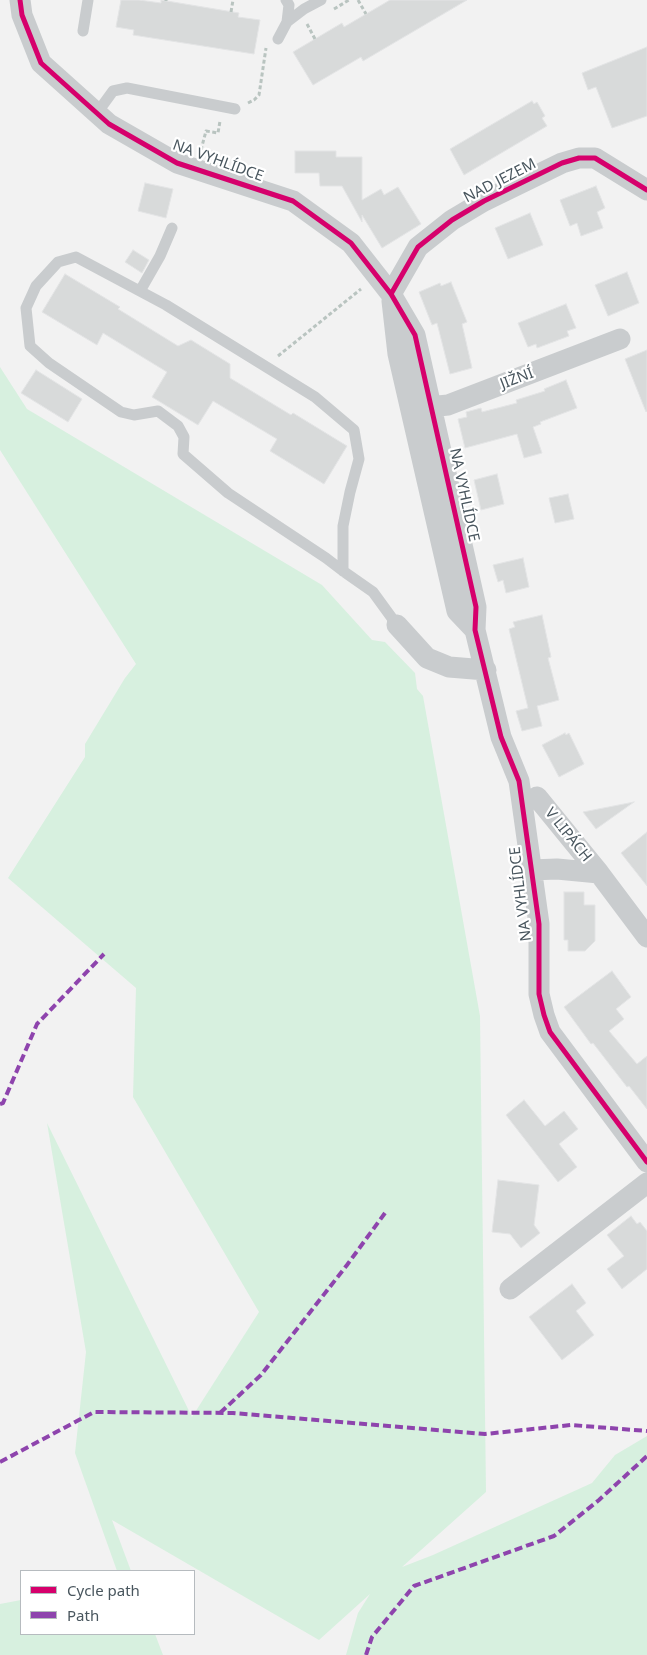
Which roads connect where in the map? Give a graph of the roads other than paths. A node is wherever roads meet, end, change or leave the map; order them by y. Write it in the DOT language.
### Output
graph roads {
  1 [pos="20,0"];
  2 [pos="88,0"];
  3 [pos="286,0"];
  4 [pos="321,0"];
  5 [pos="287,22"];
  6 [pos="83,31"];
  7 [pos="278,39"];
  8 [pos="235,109"];
  9 [pos="96,113"];
  10 [pos="647,190"];
  11 [pos="172,228"];
  12 [pos="140,290"];
  13 [pos="390,294"];
  14 [pos="620,339"];
  15 [pos="422,408"];
  16 [pos="343,570"];
  17 [pos="397,625"];
  18 [pos="486,670"];
  19 [pos="537,798"];
  20 [pos="531,870"];
  21 [pos="598,873"];
  22 [pos="647,937"];
  23 [pos="647,1162"];
  24 [pos="647,1183"];
  25 [pos="510,1289"];
  1 -- 9 [label="street, NA VYHLÍDCE"];
  2 -- 6 [label="lane"];
  3 -- 5 [label="lane"];
  4 -- 5 [label="lane"];
  5 -- 7 [label="lane"];
  8 -- 9 [label="lane"];
  9 -- 13 [label="street, NA VYHLÍDCE"];
  10 -- 13 [label="street, NAD JEZEM"];
  11 -- 12 [label="lane"];
  12 -- 16 [label="lane"];
  12 -- 16 [label="lane"];
  13 -- 15 [label="street, NA VYHLÍDCE"];
  14 -- 15 [label="street, JIŽNÍ"];
  15 -- 18 [label="street, NA VYHLÍDCE"];
  16 -- 17 [label="lane"];
  17 -- 18 [label="street"];
  18 -- 20 [label="street, NA VYHLÍDCE"];
  19 -- 21 [label="street, V LIPÁCH"];
  20 -- 21 [label="street, V LIPÁCH"];
  20 -- 23 [label="street, NA VYHLÍDCE"];
  21 -- 22 [label="street, V LIPÁCH"];
  24 -- 25 [label="street"];
}
